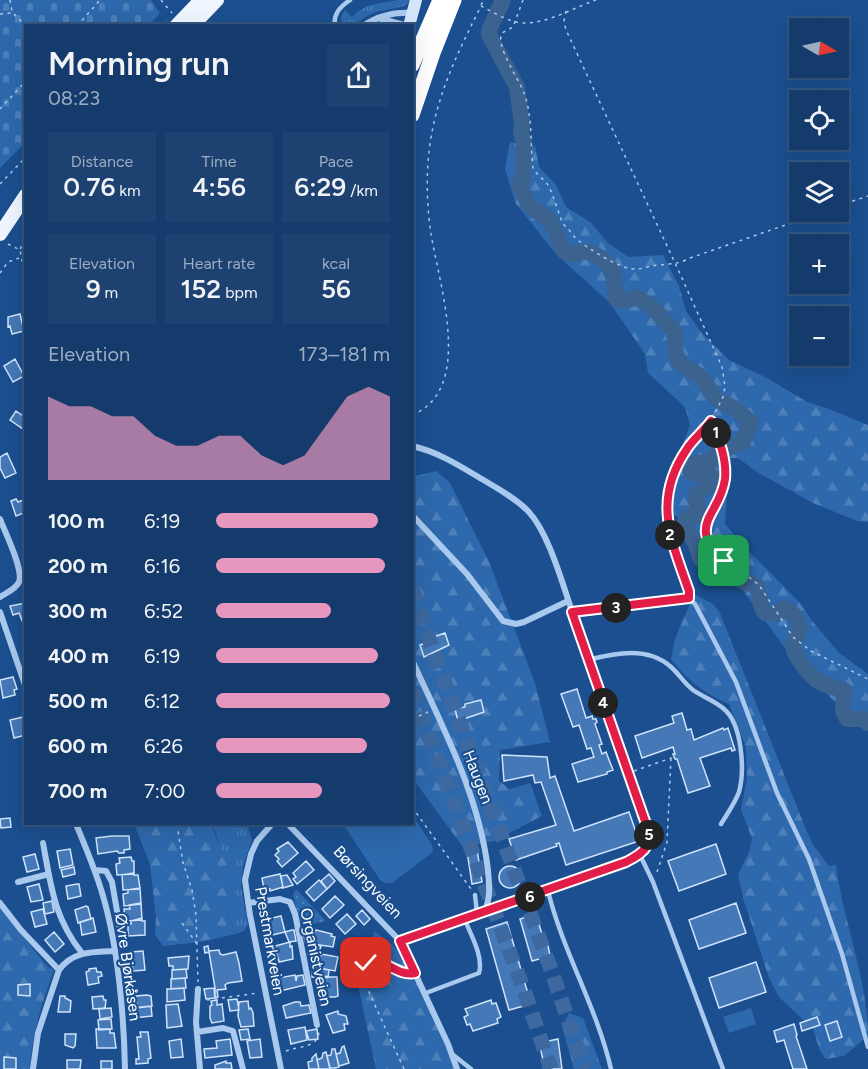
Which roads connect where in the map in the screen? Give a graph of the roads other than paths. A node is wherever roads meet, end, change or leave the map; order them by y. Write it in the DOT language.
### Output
graph roads {
  1 [pos="201,0"];
  2 [pos="217,0"];
  3 [pos="350,0"];
  4 [pos="416,0"];
  5 [pos="440,0"];
  6 [pos="454,0"];
  7 [pos="377,17"];
  8 [pos="174,19"];
  9 [pos="410,22"];
  10 [pos="194,24"];
  11 [pos="335,24"];
  12 [pos="366,24"];
  13 [pos="414,60"];
  14 [pos="414,109"];
  15 [pos="24,199"];
  16 [pos="4,239"];
  17 [pos="414,447"];
  18 [pos="414,516"];
  19 [pos="0,519"];
  20 [pos="0,597"];
  21 [pos="568,601"];
  22 [pos="0,612"];
  23 [pos="572,612"];
  24 [pos="574,621"];
  25 [pos="588,660"];
  26 [pos="414,664"];
  27 [pos="24,682"];
  28 [pos="721,824"];
  29 [pos="76,825"];
  30 [pos="271,825"];
  31 [pos="289,825"];
  32 [pos="43,843"];
  33 [pos="640,855"];
  34 [pos="95,870"];
  35 [pos="49,874"];
  36 [pos="18,882"];
  37 [pos="548,891"];
  38 [pos="475,895"];
  39 [pos="0,903"];
  40 [pos="248,903"];
  41 [pos="501,906"];
  42 [pos="484,910"];
  43 [pos="477,913"];
  44 [pos="464,918"];
  45 [pos="122,940"];
  46 [pos="400,941"];
  47 [pos="114,951"];
  48 [pos="82,953"];
  49 [pos="59,970"];
  50 [pos="198,989"];
  51 [pos="426,993"];
  52 [pos="317,1025"];
  53 [pos="197,1032"];
  54 [pos="868,1047"];
  55 [pos="452,1054"];
  56 [pos="33,1069"];
  57 [pos="125,1069"];
  58 [pos="200,1069"];
  59 [pos="243,1069"];
  60 [pos="281,1069"];
  61 [pos="457,1069"];
  62 [pos="471,1069"];
  63 [pos="611,1069"];
  64 [pos="723,1069"];
  1 -- 8 [label="main road"];
  2 -- 10 [label="main road"];
  3 -- 11 [label="lane"];
  4 -- 9 [label="street"];
  5 -- 13 [label="highway"];
  6 -- 14 [label="highway"];
  7 -- 9 [label="street"];
  7 -- 9 [label="street"];
  7 -- 12 [label="street"];
  15 -- 16 [label="main road"];
  17 -- 21 [label="street"];
  18 -- 21 [label="street"];
  19 -- 20 [label="street"];
  21 -- 23 [label="street"];
  22 -- 27 [label="street"];
  23 -- 24 [label="street"];
  23 -- 54 [label="lane"];
  24 -- 25 [label="lane"];
  25 -- 28 [label="lane"];
  25 -- 33 [label="lane"];
  26 -- 42 [label="street, Haugen"];
  29 -- 34 [label="street, Øvre Bjørkåsen"];
  30 -- 40 [label="street, Prestmarkveien"];
  31 -- 46 [label="street, Børsingveien"];
  32 -- 35 [label="street"];
  33 -- 37 [label="lane"];
  33 -- 64 [label="lane"];
  34 -- 45 [label="street, Øvre Bjørkåsen"];
  34 -- 47 [label="street, Øvre Bjørkåsen"];
  35 -- 36 [label="street"];
  35 -- 48 [label="street"];
  37 -- 41 [label="lane"];
  37 -- 63 [label="lane"];
  38 -- 43 [label="lane"];
  39 -- 49 [label="street"];
  40 -- 52 [label="street, Organistveien"];
  40 -- 60 [label="street, Prestmarkveien"];
  41 -- 42 [label="street"];
  42 -- 43 [label="street"];
  43 -- 44 [label="street"];
  44 -- 46 [label="street"];
  44 -- 51 [label="lane"];
  46 -- 51 [label="street, Børsingveien"];
  47 -- 48 [label="street"];
  47 -- 57 [label="street, Øvre Bjørkåsen"];
  48 -- 49 [label="street"];
  49 -- 56 [label="street"];
  50 -- 53 [label="street"];
  51 -- 55 [label="street, Børsingveien"];
  53 -- 58 [label="street"];
  53 -- 59 [label="street"];
  55 -- 61 [label="street, Børsingveien"];
  55 -- 62 [label="lane"];
}
